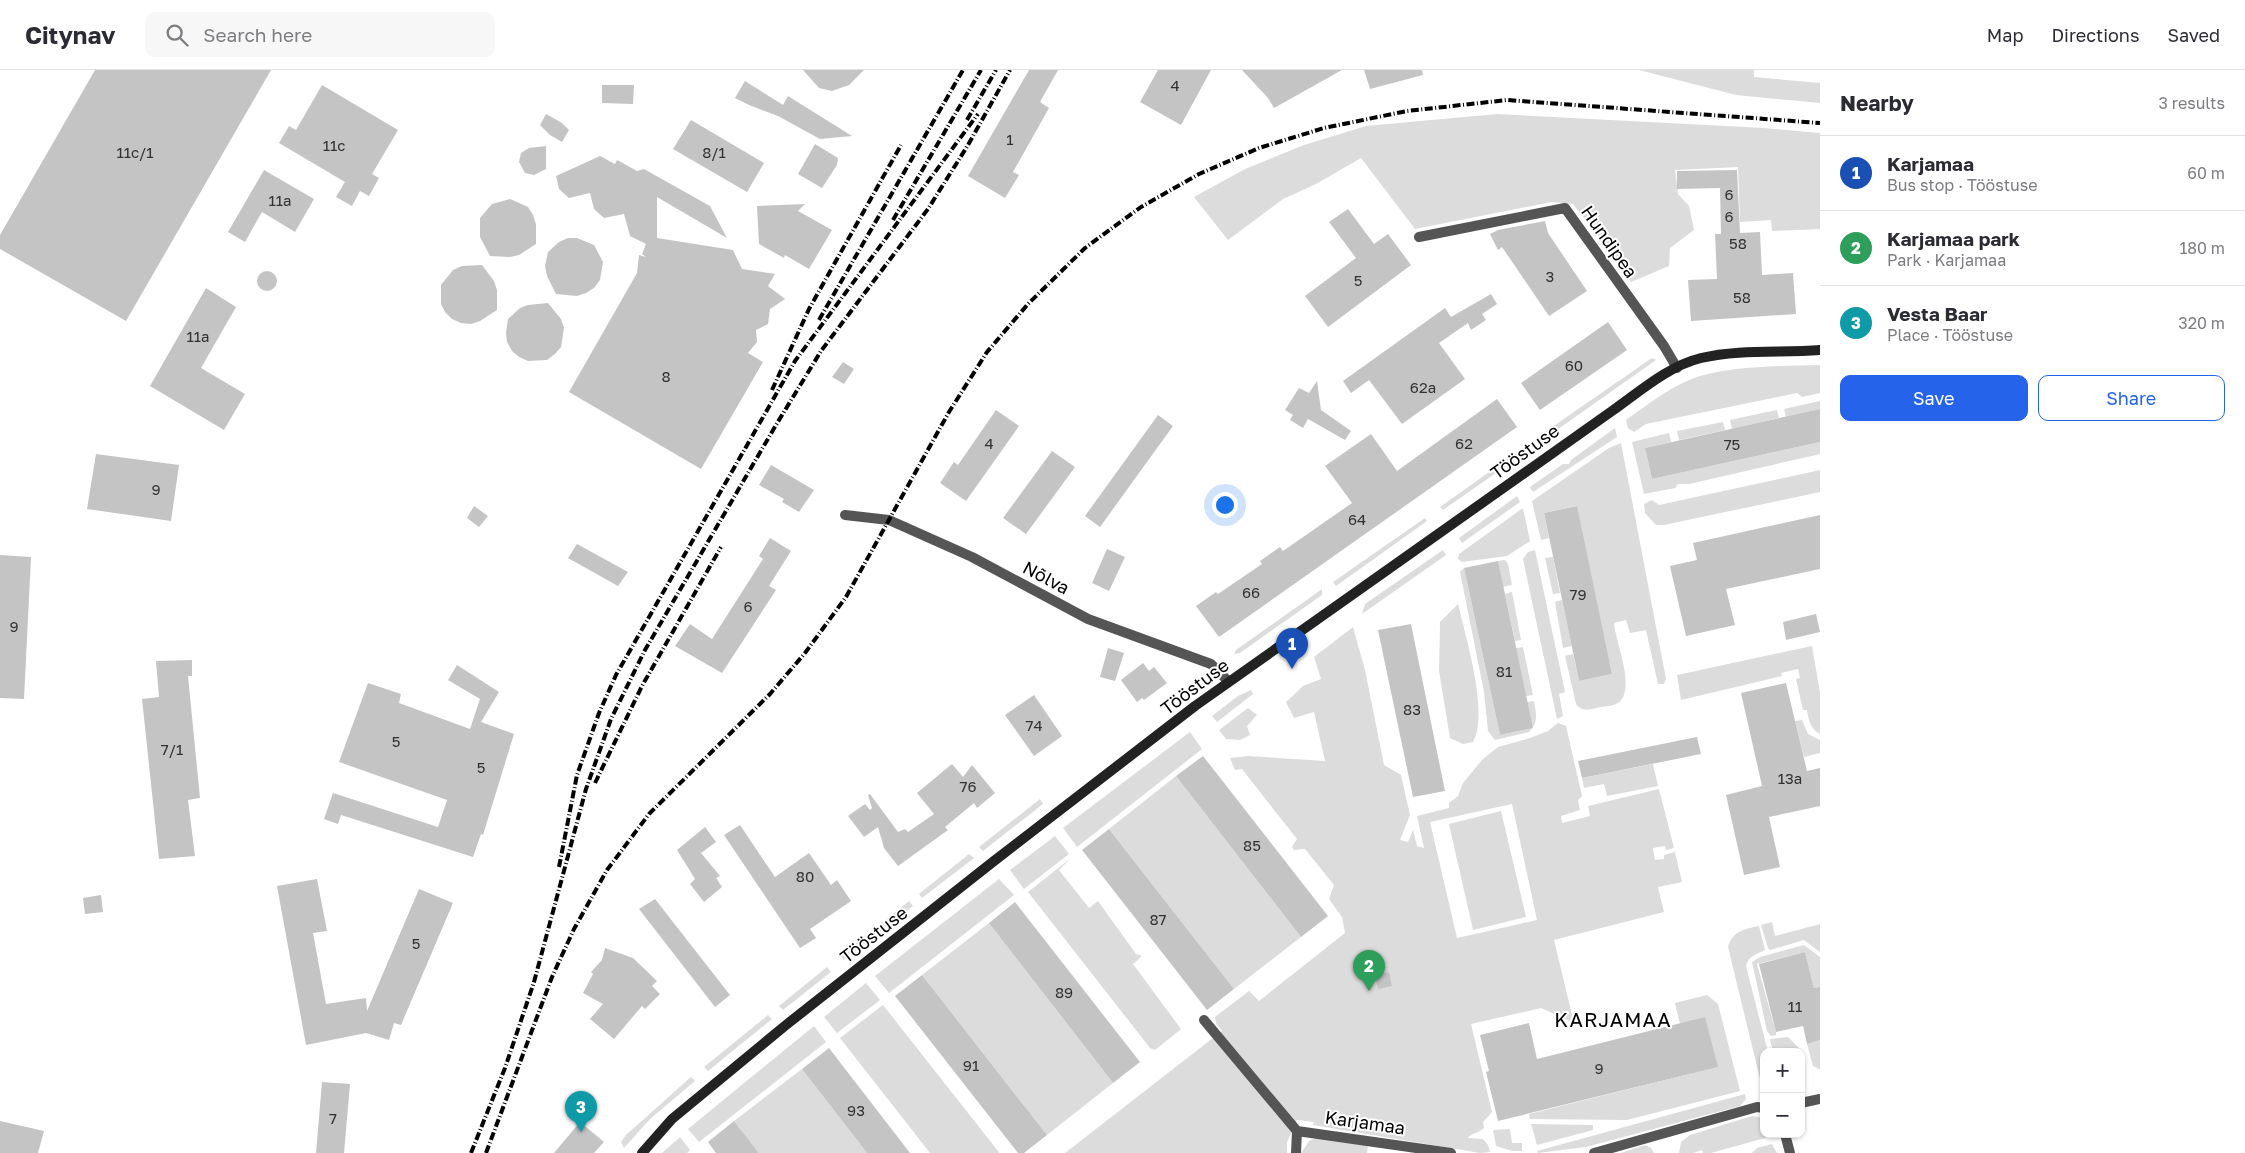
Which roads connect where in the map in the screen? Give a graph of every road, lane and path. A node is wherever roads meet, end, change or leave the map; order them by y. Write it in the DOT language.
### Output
graph roads {
  1 [pos="1419,237"];
  2 [pos="1820,350"];
  3 [pos="1677,368"];
  4 [pos="845,515"];
  5 [pos="1228,681"];
  6 [pos="1204,1020"];
  7 [pos="1820,1098"];
  8 [pos="1805,1102"];
  9 [pos="1760,1107"];
  10 [pos="1297,1131"];
  11 [pos="1786,1138"];
  12 [pos="642,1153"];
  13 [pos="1296,1153"];
  14 [pos="1451,1153"];
  15 [pos="1594,1153"];
  16 [pos="1790,1153"];
  1 -- 3 [label="street, Hundipea"];
  2 -- 3 [label="street, Tööstuse"];
  3 -- 5 [label="street, Tööstuse"];
  4 -- 5 [label="street, Nõlva"];
  5 -- 12 [label="street, Tööstuse"];
  6 -- 10 [label="street"];
  7 -- 8 [label="street"];
  9 -- 15 [label="street"];
  10 -- 13 [label="street"];
  10 -- 14 [label="street, Karjamaa"];
  11 -- 16 [label="street"];
}
